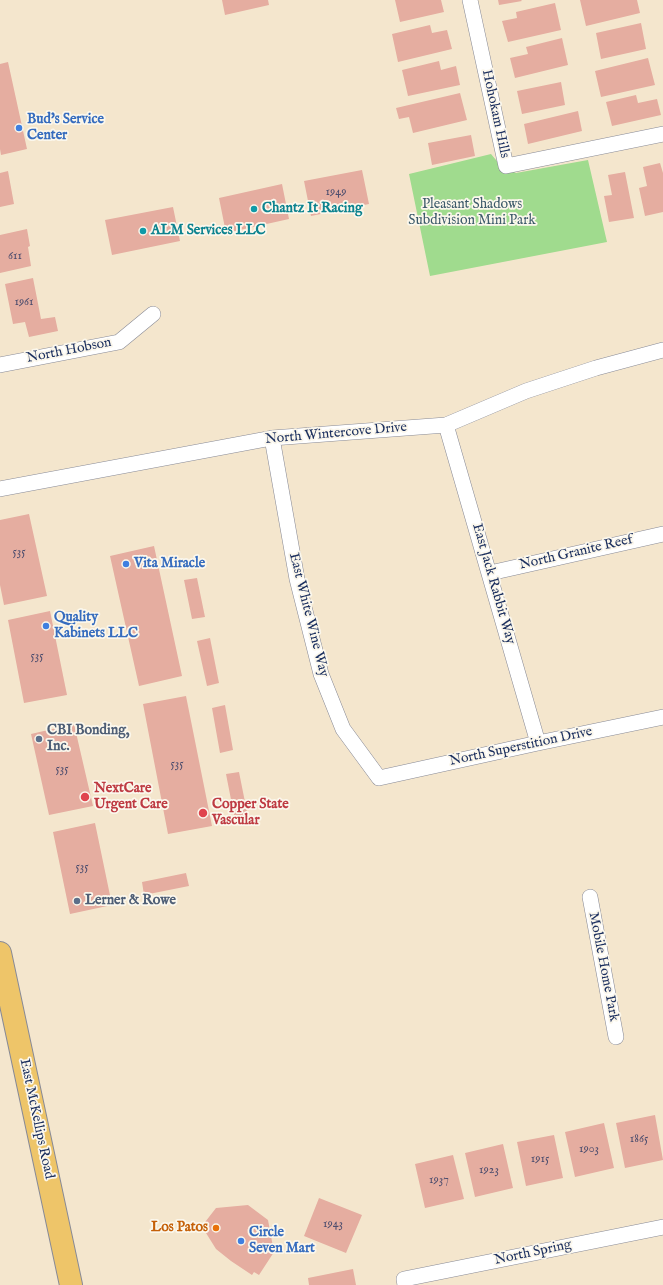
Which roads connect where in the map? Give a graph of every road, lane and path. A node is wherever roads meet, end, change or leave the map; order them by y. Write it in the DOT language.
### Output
graph roads {
  1 [pos="470,0"];
  2 [pos="663,134"];
  3 [pos="153,314"];
  4 [pos="663,350"];
  5 [pos="0,365"];
  6 [pos="446,425"];
  7 [pos="272,438"];
  8 [pos="0,489"];
  9 [pos="663,534"];
  10 [pos="490,573"];
  11 [pos="663,717"];
  12 [pos="538,743"];
  13 [pos="379,778"];
  14 [pos="590,897"];
  15 [pos="0,953"];
  16 [pos="616,1037"];
  17 [pos="663,1227"];
  18 [pos="404,1282"];
  19 [pos="71,1285"];
  1 -- 2 [label="street, Hohokam Hills"];
  3 -- 5 [label="street, North Hobson"];
  4 -- 6 [label="street, North Wintercove Drive"];
  6 -- 7 [label="street, North Wintercove Drive"];
  6 -- 10 [label="street, East Jack Rabbit Way"];
  7 -- 8 [label="street, North Wintercove Drive"];
  7 -- 13 [label="street, East White Wine Way"];
  9 -- 10 [label="street, North Granite Reef"];
  10 -- 12 [label="street, East Jack Rabbit Way"];
  11 -- 12 [label="street, North Superstition Drive"];
  12 -- 13 [label="street, North Superstition Drive"];
  14 -- 16 [label="street, Mobile Home Park"];
  15 -- 19 [label="main road, East McKellips Road"];
  17 -- 18 [label="street, North Spring"];
}
